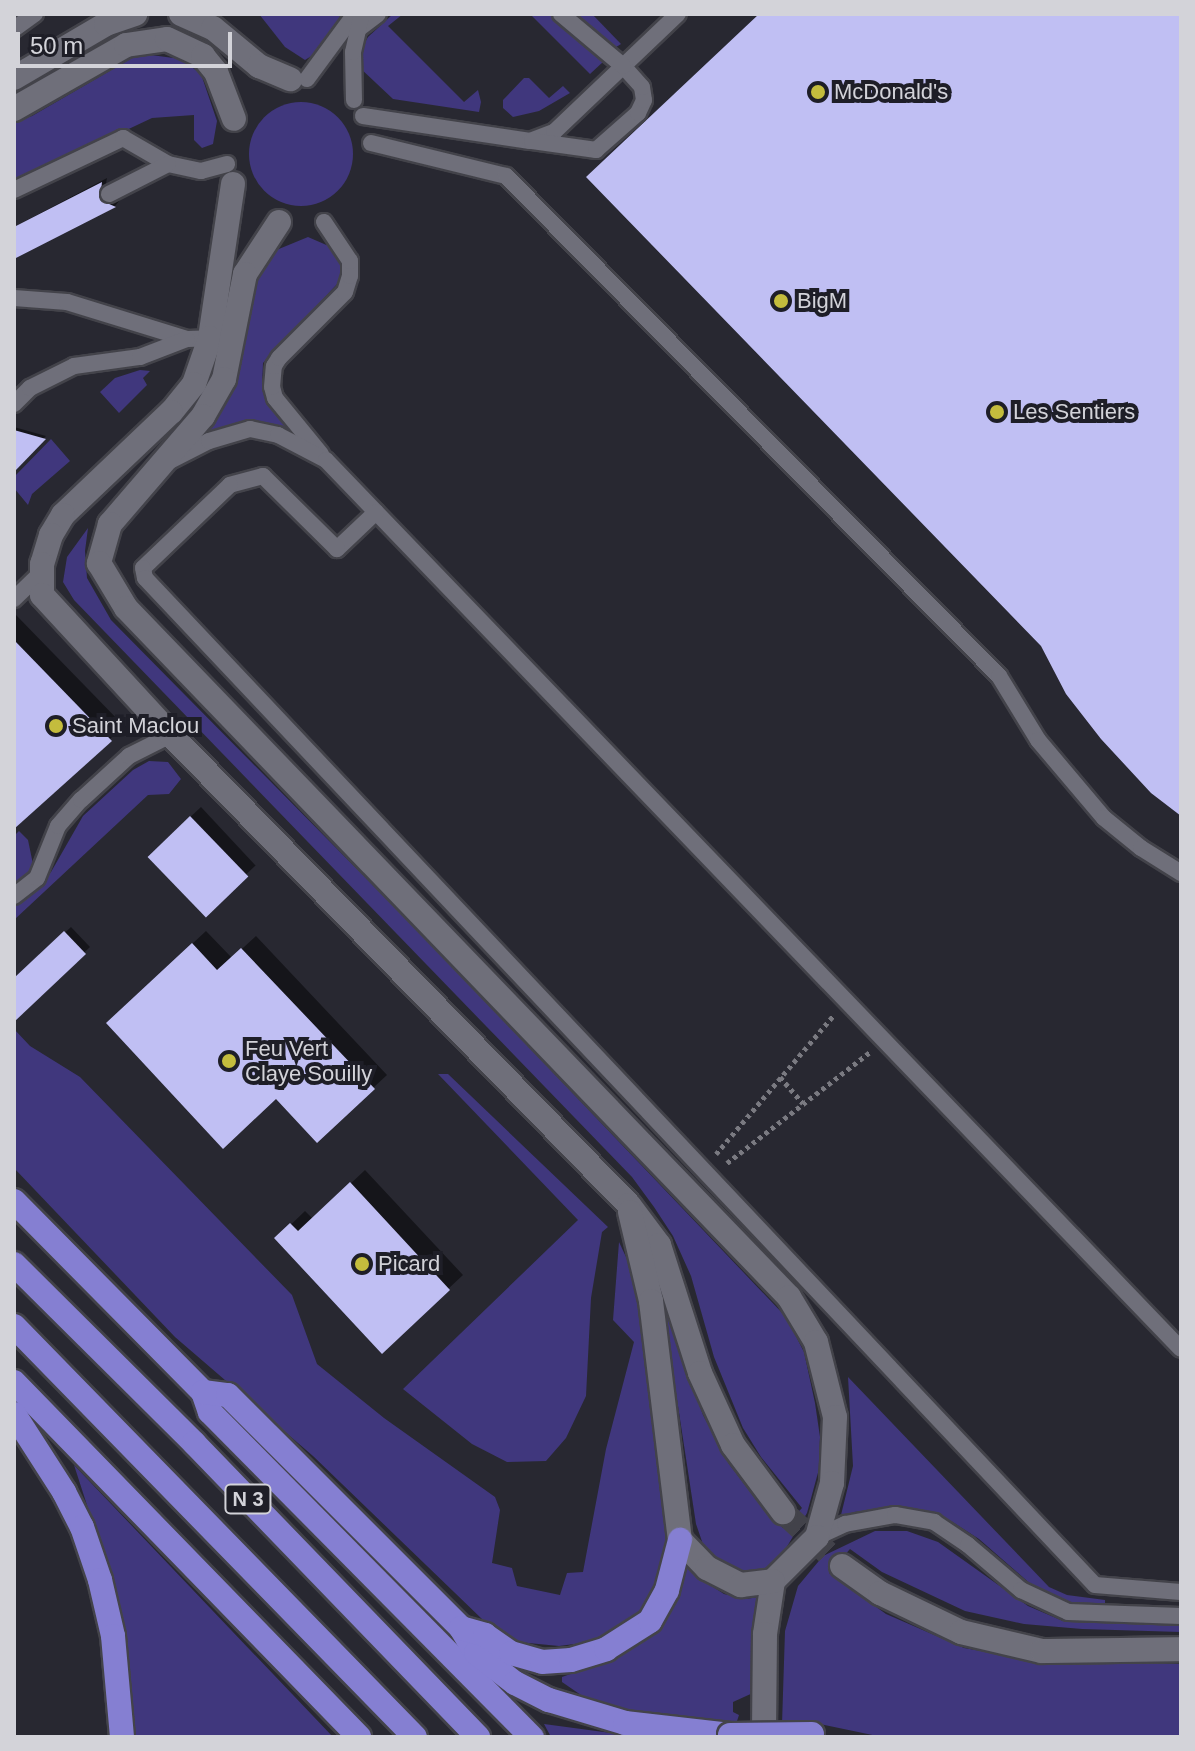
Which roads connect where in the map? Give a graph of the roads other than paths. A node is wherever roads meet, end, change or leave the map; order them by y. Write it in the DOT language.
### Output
graph roads {
  1 [pos="35,14"];
  2 [pos="135,14"];
  3 [pos="181,14"];
  4 [pos="378,14"];
  5 [pos="561,14"];
  6 [pos="678,14"];
  7 [pos="358,19"];
  8 [pos="14,29"];
  9 [pos="623,66"];
  10 [pos="14,78"];
  11 [pos="298,79"];
  12 [pos="354,100"];
  13 [pos="14,109"];
  14 [pos="363,116"];
  15 [pos="234,119"];
  16 [pos="530,141"];
  17 [pos="371,143"];
  18 [pos="168,164"];
  19 [pos="230,174"];
  20 [pos="14,190"];
  21 [pos="109,194"];
  22 [pos="279,222"];
  23 [pos="324,222"];
  24 [pos="14,298"];
  25 [pos="199,338"];
  26 [pos="14,404"];
  27 [pos="326,460"];
  28 [pos="162,466"];
  29 [pos="376,512"];
  30 [pos="42,572"];
  31 [pos="14,599"];
  32 [pos="171,735"];
  33 [pos="1181,873"];
  34 [pos="14,896"];
  35 [pos="14,1201"];
  36 [pos="629,1205"];
  37 [pos="14,1264"];
  38 [pos="14,1326"];
  39 [pos="1181,1349"];
  40 [pos="14,1382"];
  41 [pos="203,1392"];
  42 [pos="14,1414"];
  43 [pos="783,1512"];
  44 [pos="817,1537"];
  45 [pos="680,1540"];
  46 [pos="842,1566"];
  47 [pos="773,1581"];
  48 [pos="1181,1592"];
  49 [pos="1181,1616"];
  50 [pos="461,1628"];
  51 [pos="1181,1649"];
  52 [pos="818,1736"];
  53 [pos="122,1737"];
  54 [pos="359,1737"];
  55 [pos="415,1737"];
  56 [pos="478,1737"];
  57 [pos="532,1737"];
  58 [pos="764,1737"];
  1 -- 8 [label="lane"];
  2 -- 10 [label="street"];
  3 -- 11 [label="street"];
  4 -- 7 [label="lane"];
  5 -- 9 [label="lane"];
  6 -- 9 [label="lane"];
  7 -- 11 [label="lane"];
  7 -- 12 [label="lane"];
  9 -- 16 [label="lane"];
  9 -- 16 [label="lane"];
  13 -- 15 [label="street"];
  14 -- 16 [label="lane"];
  17 -- 33 [label="lane"];
  18 -- 19 [label="lane"];
  18 -- 20 [label="lane"];
  18 -- 21 [label="lane"];
  19 -- 25 [label="street"];
  22 -- 28 [label="street"];
  23 -- 27 [label="lane"];
  24 -- 25 [label="lane"];
  25 -- 26 [label="lane"];
  25 -- 30 [label="street"];
  27 -- 28 [label="lane"];
  27 -- 29 [label="lane"];
  28 -- 44 [label="street"];
  29 -- 39 [label="lane"];
  29 -- 48 [label="lane"];
  30 -- 31 [label="lane"];
  30 -- 32 [label="street"];
  32 -- 34 [label="lane"];
  32 -- 36 [label="street"];
  35 -- 41 [label="highway"];
  36 -- 43 [label="street"];
  36 -- 45 [label="street"];
  37 -- 56 [label="highway, N 3"];
  38 -- 55 [label="highway, N 3"];
  40 -- 54 [label="highway"];
  41 -- 50 [label="highway"];
  41 -- 57 [label="highway"];
  42 -- 53 [label="highway"];
  44 -- 47 [label="street"];
  44 -- 49 [label="lane"];
  45 -- 47 [label="street"];
  45 -- 50 [label="highway"];
  46 -- 51 [label="street"];
  47 -- 58 [label="street"];
  50 -- 52 [label="highway, bridge"];
}
